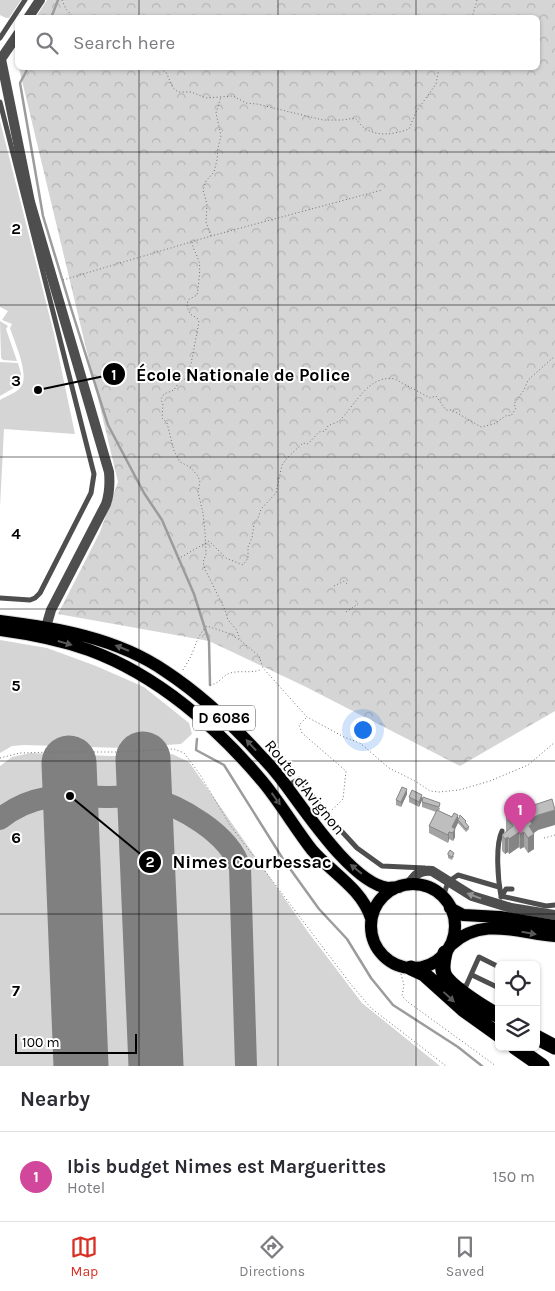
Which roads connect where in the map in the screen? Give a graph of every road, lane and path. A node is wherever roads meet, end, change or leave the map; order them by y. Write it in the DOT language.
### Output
graph roads {
  1 [pos="25,0"];
  2 [pos="40,0"];
  3 [pos="62,0"];
  4 [pos="478,0"];
  5 [pos="15,15"];
  6 [pos="15,15"];
  7 [pos="30,15"];
  8 [pos="71,15"];
  9 [pos="473,15"];
  10 [pos="0,38"];
  11 [pos="15,38"];
  12 [pos="161,70"];
  13 [pos="439,70"];
  14 [pos="221,96"];
  15 [pos="0,102"];
  16 [pos="382,190"];
  17 [pos="211,236"];
  18 [pos="192,242"];
  19 [pos="67,279"];
  20 [pos="555,356"];
  21 [pos="206,542"];
  22 [pos="178,559"];
  23 [pos="348,585"];
  24 [pos="334,586"];
  25 [pos="0,598"];
  26 [pos="355,600"];
  27 [pos="346,612"];
  28 [pos="0,621"];
  29 [pos="46,627"];
  30 [pos="0,630"];
  31 [pos="240,640"];
  32 [pos="263,668"];
  33 [pos="178,679"];
  34 [pos="210,685"];
  35 [pos="306,717"];
  36 [pos="555,742"];
  37 [pos="0,758"];
  38 [pos="287,786"];
  39 [pos="328,814"];
  40 [pos="502,831"];
  41 [pos="555,835"];
  42 [pos="544,838"];
  43 [pos="432,871"];
  44 [pos="448,882"];
  45 [pos="404,886"];
  46 [pos="499,887"];
  47 [pos="512,889"];
  48 [pos="500,901"];
  49 [pos="446,902"];
  50 [pos="555,905"];
  51 [pos="555,915"];
  52 [pos="371,918"];
  53 [pos="555,926"];
  54 [pos="555,936"];
  55 [pos="448,949"];
  56 [pos="495,965"];
  57 [pos="405,967"];
  58 [pos="472,975"];
  59 [pos="454,984"];
  60 [pos="495,986"];
  61 [pos="495,1013"];
  62 [pos="495,1032"];
  63 [pos="540,1039"];
  64 [pos="555,1047"];
  65 [pos="521,1051"];
  66 [pos="446,1066"];
  67 [pos="496,1066"];
  68 [pos="542,1066"];
  1 -- 6 [label="lane"];
  2 -- 7 [label="street"];
  3 -- 8 [label="path"];
  4 -- 9 [label="path"];
  5 -- 10 [label="lane"];
  11 -- 29 [label="street"];
  12 -- 14 [label="path"];
  13 -- 14 [label="path"];
  14 -- 17 [label="path"];
  15 -- 25 [label="lane"];
  16 -- 17 [label="path"];
  17 -- 18 [label="path"];
  18 -- 19 [label="path"];
  18 -- 21 [label="path"];
  20 -- 21 [label="path"];
  21 -- 22 [label="path"];
  21 -- 31 [label="path"];
  23 -- 24 [label="path"];
  26 -- 27 [label="path"];
  28 -- 29 [label="main road, Route d'Avignon / D 6086"];
  33 -- 29 [label="main road, Route d'Avignon / D 6086, one-way"];
  30 -- 52 [label="main road, Route d'Avignon / D 6086, one-way"];
  31 -- 32 [label="path"];
  31 -- 33 [label="path"];
  32 -- 34 [label="path"];
  32 -- 35 [label="path"];
  38 -- 33 [label="main road, Route d'Avignon / D 6086, one-way"];
  35 -- 36 [label="path"];
  35 -- 39 [label="path"];
  37 -- 66 [label="path"];
  38 -- 39 [label="lane"];
  45 -- 38 [label="main road, Route d'Avignon / D 6086, one-way"];
  39 -- 43 [label="lane"];
  40 -- 46 [label="lane"];
  41 -- 42 [label="path"];
  43 -- 44 [label="street"];
  43 -- 45 [label="street"];
  44 -- 46 [label="lane"];
  48 -- 44 [label="street, one-way"];
  44 -- 49 [label="lane"];
  45 -- 49 [label="main road"];
  45 -- 52 [label="main road"];
  46 -- 48 [label="lane"];
  47 -- 48 [label="lane"];
  48 -- 50 [label="lane"];
  48 -- 51 [label="street"];
  49 -- 53 [label="main road"];
  49 -- 55 [label="main road"];
  52 -- 57 [label="main road"];
  55 -- 54 [label="main road, one-way"];
  55 -- 57 [label="main road"];
  55 -- 59 [label="highway"];
  56 -- 58 [label="lane"];
  57 -- 62 [label="highway, one-way"];
  57 -- 67 [label="path"];
  58 -- 59 [label="lane"];
  58 -- 60 [label="lane"];
  59 -- 61 [label="highway"];
  63 -- 64 [label="highway"];
  65 -- 68 [label="highway"];
}
